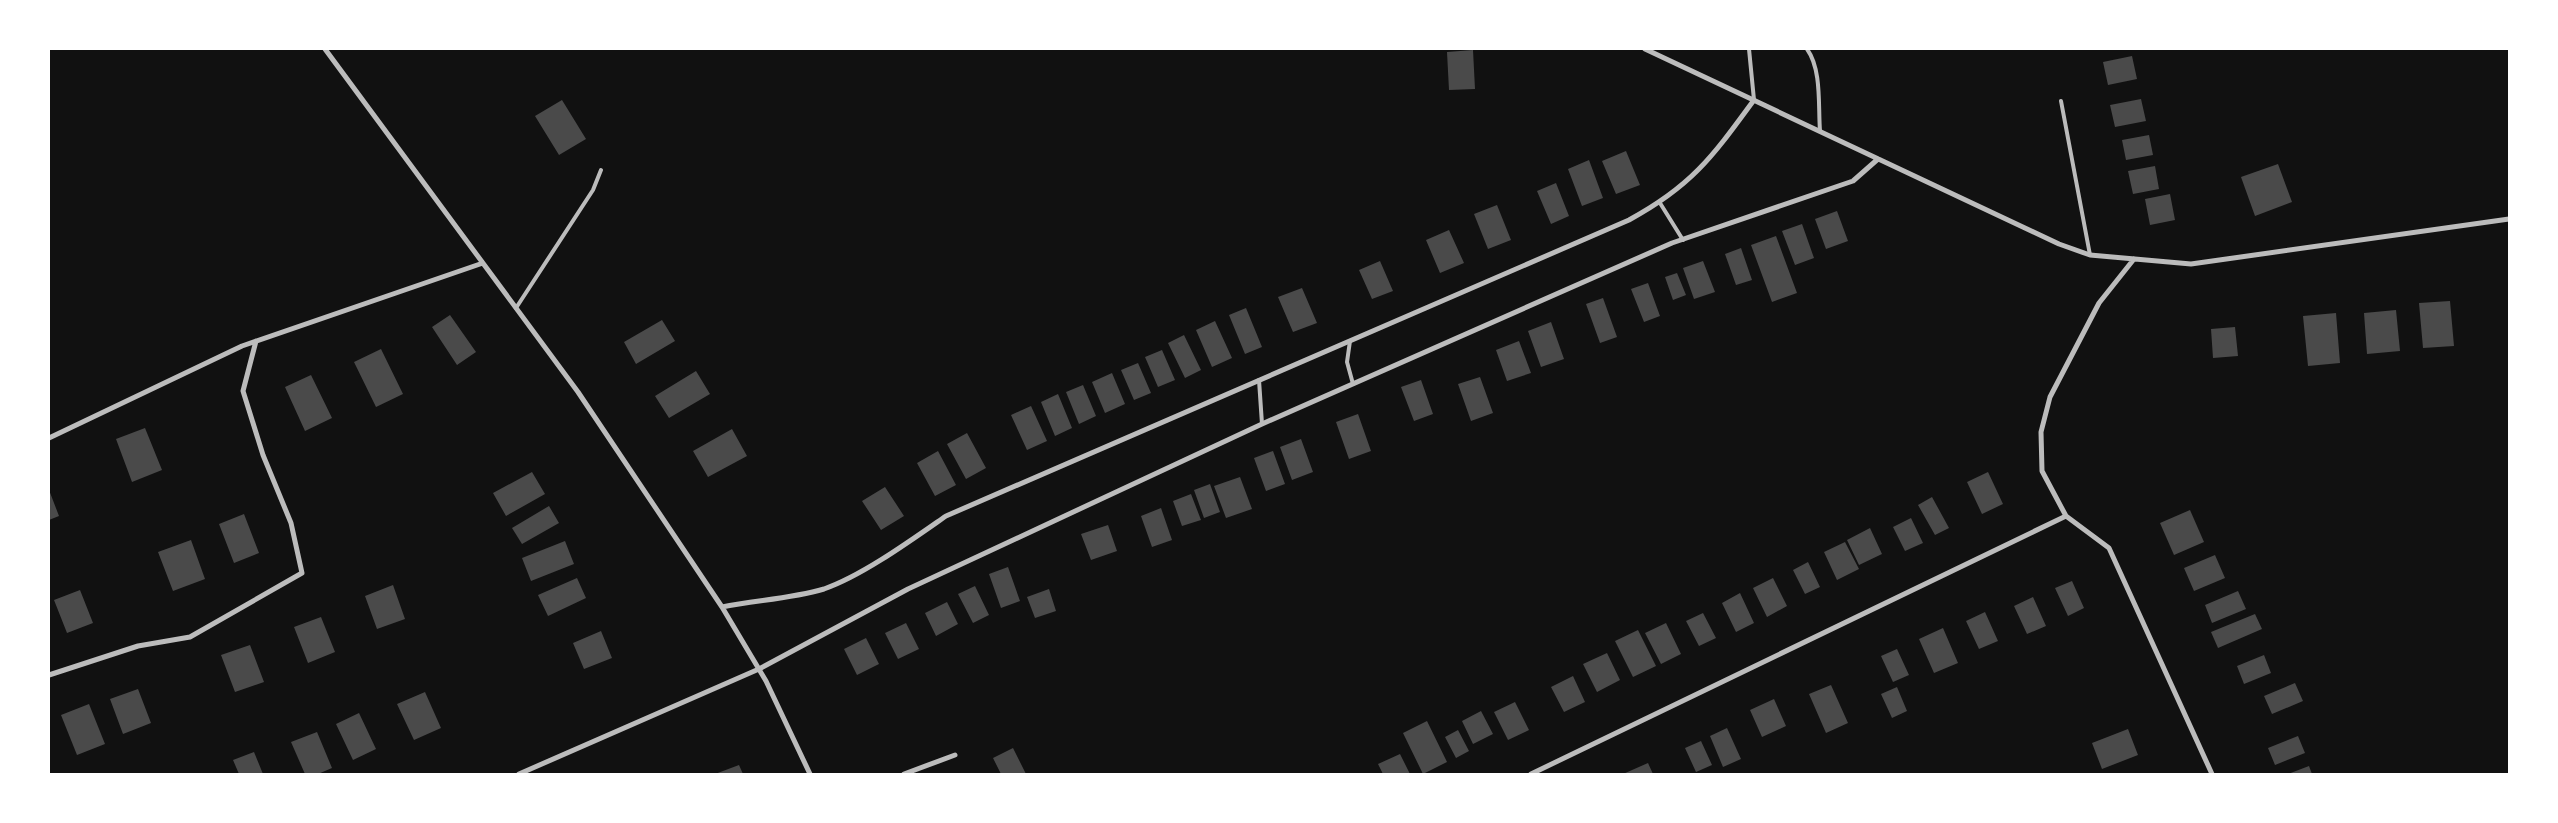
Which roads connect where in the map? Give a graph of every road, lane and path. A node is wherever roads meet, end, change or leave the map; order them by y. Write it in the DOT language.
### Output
graph roads {
  1 [pos="325,49"];
  2 [pos="1645,49"];
  3 [pos="1749,49"];
  4 [pos="1807,49"];
  5 [pos="1754,100"];
  6 [pos="2061,101"];
  7 [pos="1820,131"];
  8 [pos="1878,159"];
  9 [pos="601,170"];
  10 [pos="1660,203"];
  11 [pos="2509,219"];
  12 [pos="1683,240"];
  13 [pos="2090,255"];
  14 [pos="2134,259"];
  15 [pos="483,263"];
  16 [pos="516,308"];
  17 [pos="256,341"];
  18 [pos="1350,341"];
  19 [pos="1259,380"];
  20 [pos="1353,384"];
  21 [pos="1262,424"];
  22 [pos="49,438"];
  23 [pos="2066,516"];
  24 [pos="722,607"];
  25 [pos="759,669"];
  26 [pos="49,675"];
  27 [pos="955,755"];
  28 [pos="519,774"];
  29 [pos="810,774"];
  30 [pos="904,774"];
  31 [pos="1531,774"];
  32 [pos="2212,774"];
  1 -- 15 [label="street"];
  2 -- 5 [label="street"];
  3 -- 5 [label="lane"];
  4 -- 7 [label="lane"];
  5 -- 7 [label="street"];
  5 -- 10 [label="street"];
  6 -- 13 [label="lane"];
  7 -- 8 [label="street"];
  8 -- 12 [label="street"];
  8 -- 13 [label="street"];
  9 -- 16 [label="lane"];
  10 -- 12 [label="lane"];
  10 -- 18 [label="street"];
  11 -- 14 [label="street"];
  12 -- 20 [label="street"];
  13 -- 14 [label="street"];
  14 -- 23 [label="street"];
  15 -- 16 [label="street"];
  15 -- 17 [label="street"];
  16 -- 24 [label="street"];
  17 -- 22 [label="street"];
  17 -- 26 [label="street"];
  18 -- 19 [label="street"];
  18 -- 20 [label="lane"];
  19 -- 21 [label="lane"];
  19 -- 24 [label="street"];
  20 -- 21 [label="street"];
  21 -- 25 [label="street"];
  23 -- 31 [label="street"];
  23 -- 32 [label="street"];
  24 -- 25 [label="street"];
  25 -- 28 [label="street"];
  25 -- 29 [label="street"];
  27 -- 30 [label="street"];
}
